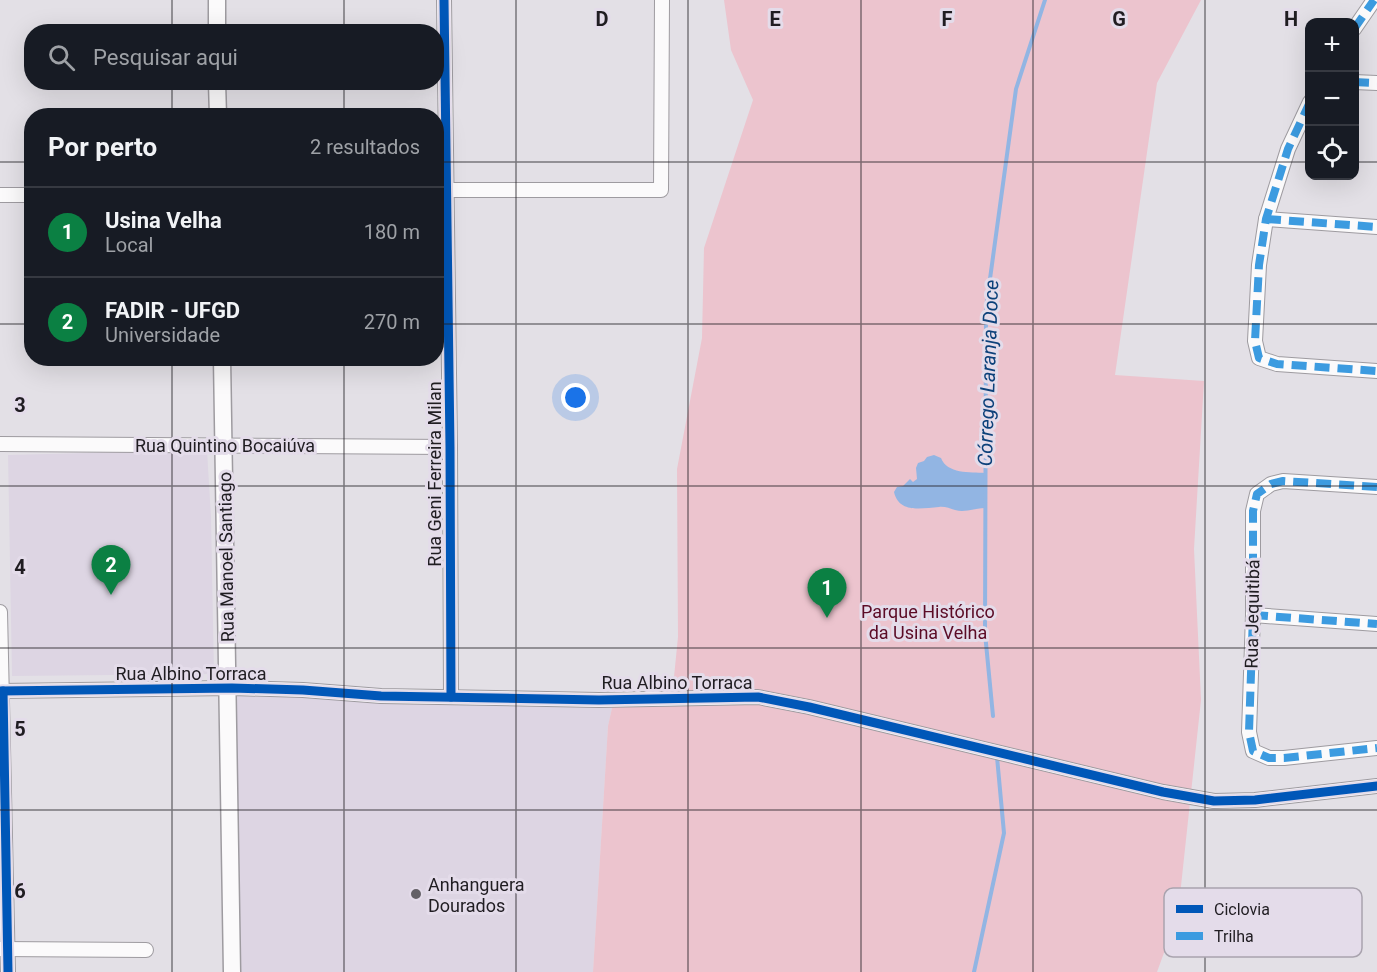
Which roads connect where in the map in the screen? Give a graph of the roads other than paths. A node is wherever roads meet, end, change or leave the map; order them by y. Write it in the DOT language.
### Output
graph roads {
  1 [pos="217,0"];
  2 [pos="444,0"];
  3 [pos="662,0"];
  4 [pos="1374,0"];
  5 [pos="1359,22"];
  6 [pos="217,24"];
  7 [pos="444,24"];
  8 [pos="1359,82"];
  9 [pos="1377,83"];
  10 [pos="217,90"];
  11 [pos="443,90"];
  12 [pos="218,108"];
  13 [pos="443,108"];
  14 [pos="1305,113"];
  15 [pos="444,190"];
  16 [pos="0,195"];
  17 [pos="24,195"];
  18 [pos="1266,219"];
  19 [pos="1377,227"];
  20 [pos="444,254"];
  21 [pos="222,366"];
  22 [pos="1377,371"];
  23 [pos="0,444"];
  24 [pos="225,445"];
  25 [pos="450,447"];
  26 [pos="1377,487"];
  27 [pos="0,612"];
  28 [pos="1253,615"];
  29 [pos="1377,624"];
  30 [pos="228,688"];
  31 [pos="2,691"];
  32 [pos="451,697"];
  33 [pos="1377,748"];
  34 [pos="1377,786"];
  35 [pos="4,948"];
  36 [pos="146,950"];
  37 [pos="8,972"];
  38 [pos="232,972"];
  1 -- 6 [label="street"];
  2 -- 7 [label="street, Rua Geni Ferreira Milan"];
  3 -- 15 [label="street"];
  4 -- 5 [label="street"];
  8 -- 9 [label="street"];
  10 -- 12 [label="street"];
  11 -- 13 [label="street, Rua Geni Ferreira Milan"];
  14 -- 18 [label="street"];
  16 -- 17 [label="street"];
  18 -- 19 [label="street"];
  18 -- 22 [label="street"];
  20 -- 25 [label="street, Rua Geni Ferreira Milan"];
  21 -- 24 [label="street, Rua Manoel Santiago"];
  23 -- 24 [label="street, Rua Quintino Bocaiúva"];
  24 -- 25 [label="street, Rua Quintino Bocaiúva"];
  24 -- 30 [label="street, Rua Manoel Santiago"];
  25 -- 32 [label="street, Rua Geni Ferreira Milan"];
  26 -- 28 [label="street, Rua Jequitibá"];
  27 -- 31 [label="street"];
  28 -- 29 [label="street"];
  28 -- 33 [label="street, Rua Jequitibá"];
  30 -- 31 [label="street, Rua Albino Torraca"];
  30 -- 32 [label="street, Rua Albino Torraca"];
  30 -- 38 [label="street, Rua Manoel Santiago"];
  31 -- 35 [label="street"];
  32 -- 34 [label="street, Rua Albino Torraca"];
  35 -- 36 [label="street"];
  35 -- 37 [label="street"];
}
